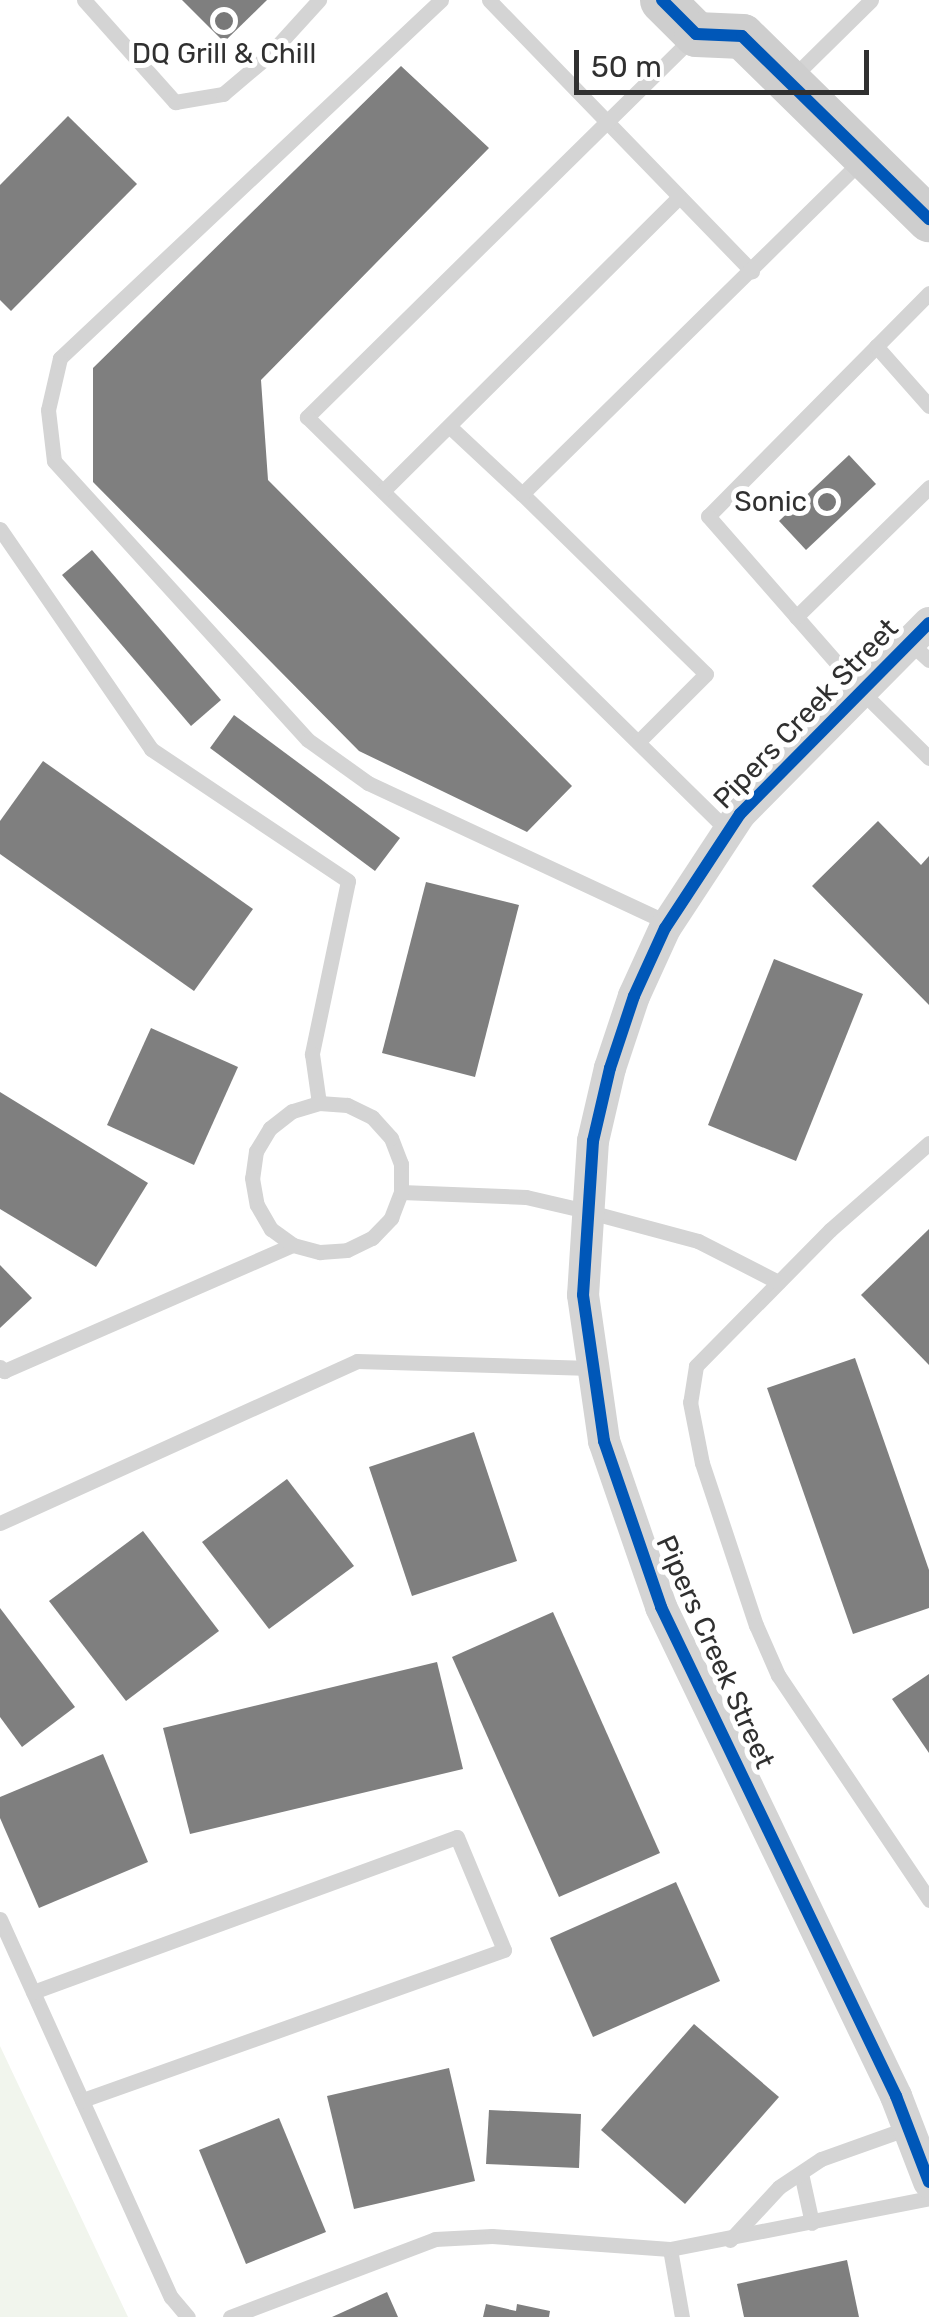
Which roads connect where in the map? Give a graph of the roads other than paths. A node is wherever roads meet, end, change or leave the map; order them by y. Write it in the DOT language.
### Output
graph roads {
  1 [pos="84,0"];
  2 [pos="319,0"];
  3 [pos="441,0"];
  4 [pos="489,0"];
  5 [pos="662,0"];
  6 [pos="871,0"];
  7 [pos="745,18"];
  8 [pos="696,34"];
  9 [pos="790,81"];
  10 [pos="608,124"];
  11 [pos="867,155"];
  12 [pos="679,197"];
  13 [pos="929,219"];
  14 [pos="752,272"];
  15 [pos="929,293"];
  16 [pos="876,346"];
  17 [pos="929,406"];
  18 [pos="449,426"];
  19 [pos="929,487"];
  20 [pos="383,492"];
  21 [pos="522,494"];
  22 [pos="0,529"];
  23 [pos="796,617"];
  24 [pos="922,642"];
  25 [pos="862,692"];
  26 [pos="638,742"];
  27 [pos="929,758"];
  28 [pos="728,831"];
  29 [pos="668,923"];
  30 [pos="319,1103"];
  31 [pos="929,1143"];
  32 [pos="401,1192"];
  33 [pos="586,1211"];
  34 [pos="294,1245"];
  35 [pos="778,1282"];
  36 [pos="0,1367"];
  37 [pos="591,1368"];
  38 [pos="0,1523"];
  39 [pos="929,1900"];
  40 [pos="0,1918"];
  41 [pos="33,1992"];
  42 [pos="82,2100"];
  43 [pos="908,2128"];
  44 [pos="801,2173"];
  45 [pos="929,2182"];
  46 [pos="929,2198"];
  47 [pos="812,2222"];
  48 [pos="730,2240"];
  49 [pos="670,2249"];
  50 [pos="188,2317"];
  51 [pos="230,2317"];
  52 [pos="682,2317"];
  1 -- 2 [label="lane"];
  3 -- 29 [label="lane"];
  4 -- 10 [label="lane"];
  5 -- 8 [label="main road"];
  6 -- 9 [label="lane"];
  7 -- 8 [label="main road"];
  7 -- 9 [label="main road"];
  8 -- 10 [label="lane"];
  9 -- 11 [label="main road"];
  10 -- 12 [label="lane"];
  10 -- 20 [label="lane"];
  11 -- 13 [label="main road"];
  11 -- 14 [label="lane"];
  12 -- 14 [label="lane"];
  12 -- 18 [label="lane"];
  14 -- 21 [label="lane"];
  15 -- 16 [label="lane"];
  16 -- 17 [label="lane"];
  16 -- 23 [label="lane"];
  18 -- 20 [label="lane"];
  18 -- 21 [label="lane"];
  19 -- 23 [label="lane"];
  20 -- 26 [label="lane"];
  21 -- 26 [label="lane"];
  22 -- 30 [label="lane"];
  23 -- 25 [label="lane"];
  24 -- 25 [label="street, Pipers Creek Street"];
  25 -- 27 [label="lane"];
  25 -- 28 [label="street, Pipers Creek Street"];
  26 -- 28 [label="lane"];
  28 -- 29 [label="street, Pipers Creek Street"];
  29 -- 33 [label="street, Pipers Creek Street"];
  30 -- 32 [label="lane"];
  30 -- 34 [label="lane"];
  31 -- 35 [label="lane"];
  32 -- 33 [label="lane"];
  32 -- 34 [label="lane"];
  33 -- 35 [label="lane"];
  33 -- 37 [label="street, Pipers Creek Street"];
  34 -- 36 [label="lane"];
  35 -- 39 [label="lane"];
  37 -- 38 [label="lane"];
  37 -- 43 [label="street, Pipers Creek Street"];
  40 -- 41 [label="lane"];
  41 -- 42 [label="lane"];
  41 -- 42 [label="lane"];
  42 -- 50 [label="lane"];
  43 -- 44 [label="lane"];
  43 -- 45 [label="street, Pipers Creek Street"];
  44 -- 47 [label="lane"];
  44 -- 48 [label="lane"];
  46 -- 47 [label="lane"];
  47 -- 48 [label="lane"];
  48 -- 49 [label="lane"];
  49 -- 51 [label="lane"];
  49 -- 52 [label="lane"];
}
